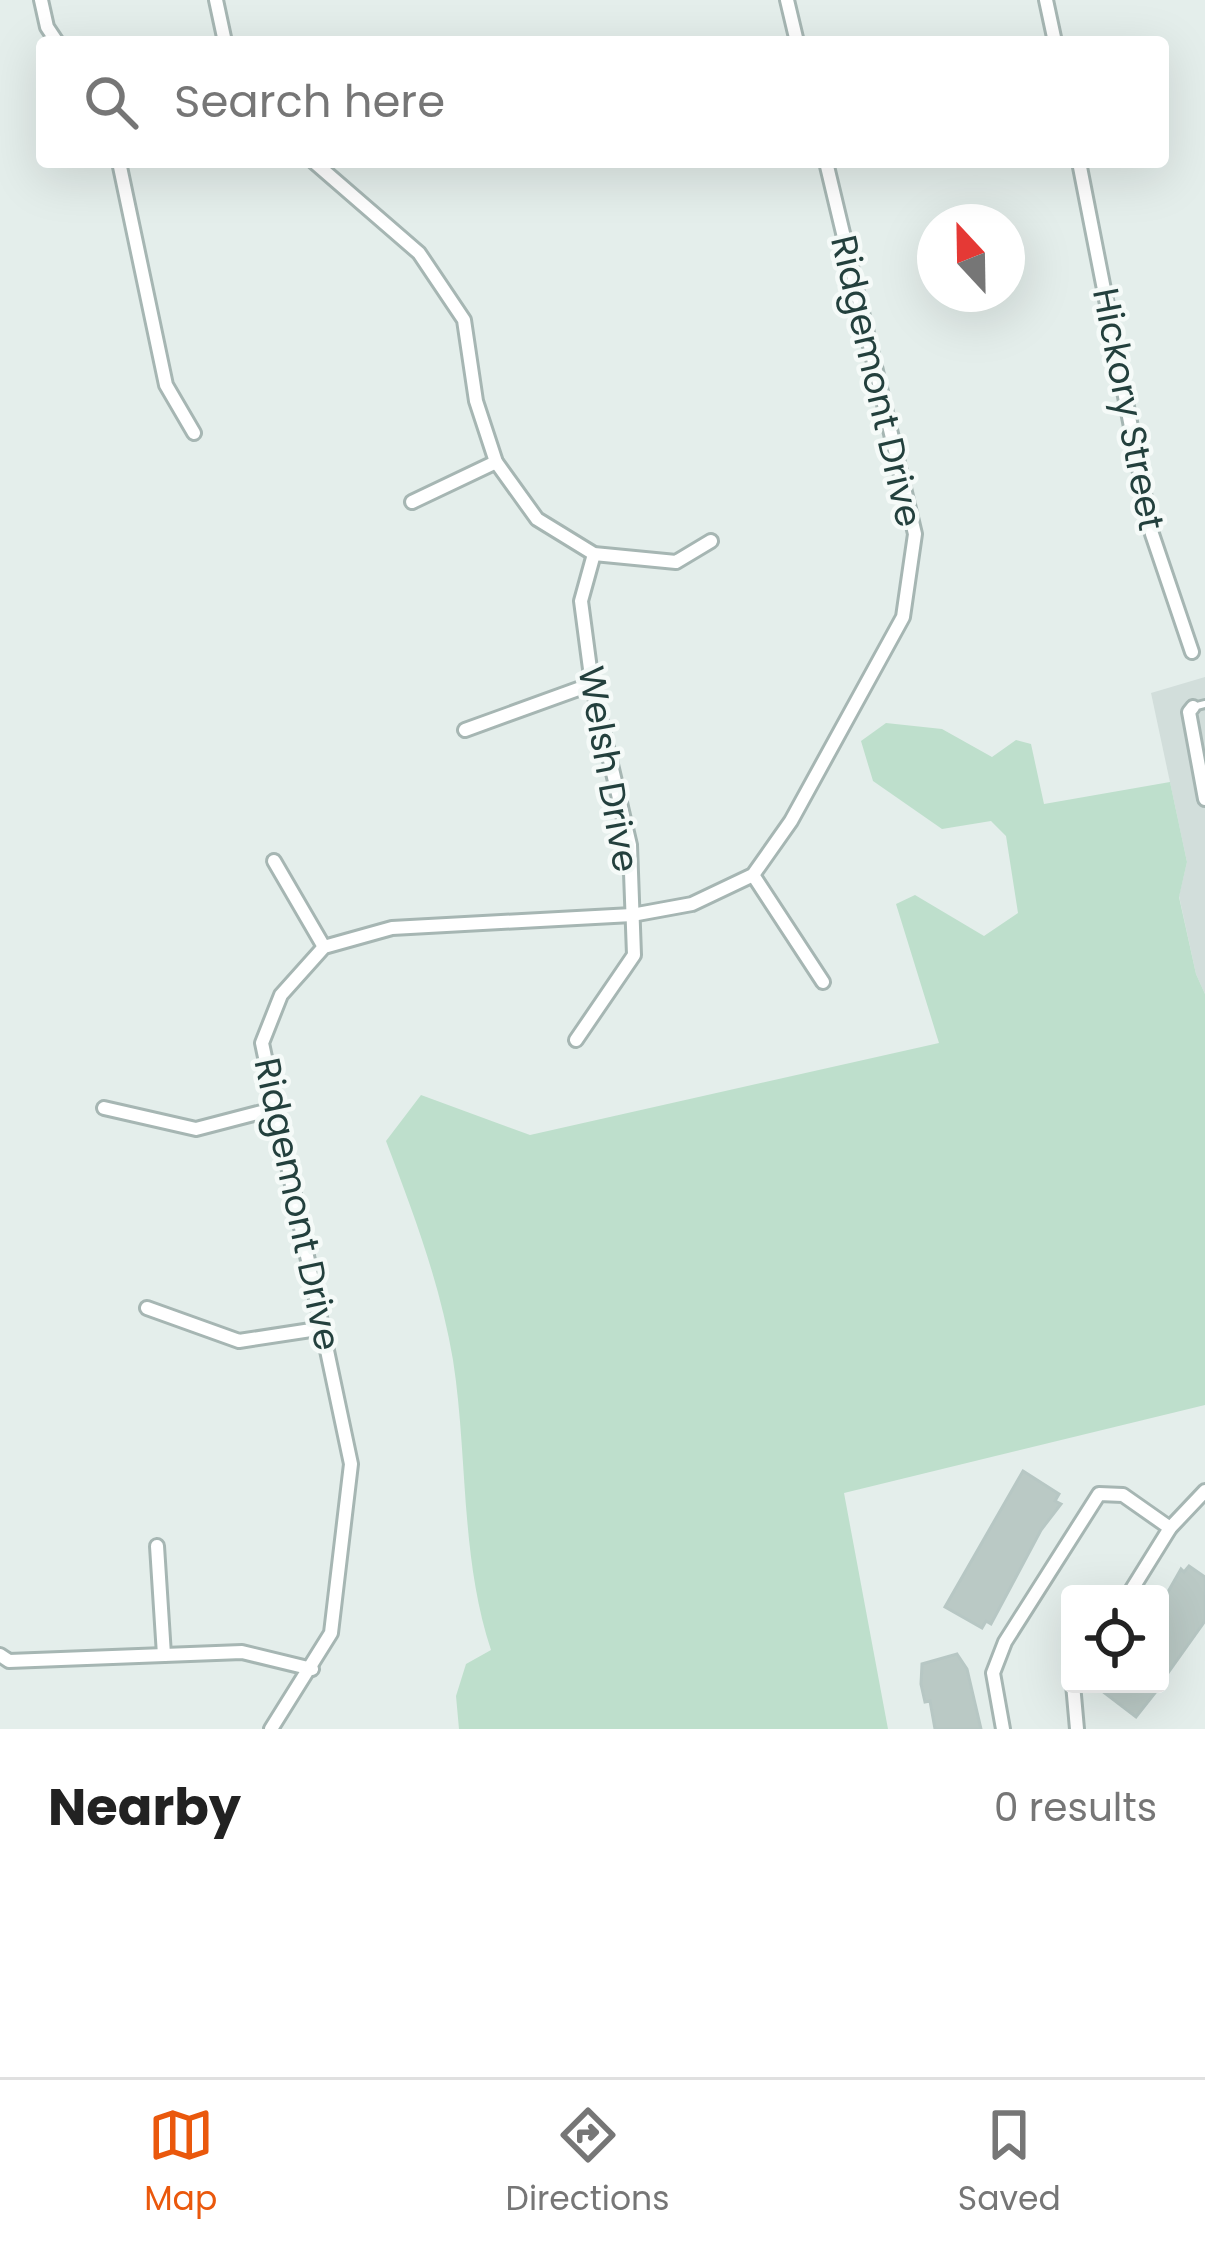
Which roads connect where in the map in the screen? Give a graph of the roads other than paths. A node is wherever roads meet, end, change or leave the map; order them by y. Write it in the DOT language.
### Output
graph roads {
  1 [pos="41,0"];
  2 [pos="216,0"];
  3 [pos="787,0"];
  4 [pos="1046,0"];
  5 [pos="54,36"];
  6 [pos="224,36"];
  7 [pos="796,36"];
  8 [pos="1054,36"];
  9 [pos="120,168"];
  10 [pos="324,168"];
  11 [pos="827,168"];
  12 [pos="1080,168"];
  13 [pos="194,433"];
  14 [pos="496,463"];
  15 [pos="412,502"];
  16 [pos="711,541"];
  17 [pos="594,554"];
  18 [pos="1192,652"];
  19 [pos="592,684"];
  20 [pos="1199,705"];
  21 [pos="465,730"];
  22 [pos="1205,799"];
  23 [pos="274,861"];
  24 [pos="753,875"];
  25 [pos="632,915"];
  26 [pos="324,947"];
  27 [pos="823,982"];
  28 [pos="576,1040"];
  29 [pos="104,1108"];
  30 [pos="273,1109"];
  31 [pos="147,1308"];
  32 [pos="324,1328"];
  33 [pos="1205,1491"];
  34 [pos="1170,1528"];
  35 [pos="157,1546"];
  36 [pos="1135,1585"];
  37 [pos="0,1655"];
  38 [pos="164,1655"];
  39 [pos="312,1669"];
  40 [pos="1074,1693"];
  41 [pos="271,1729"];
  42 [pos="1003,1729"];
  43 [pos="1077,1729"];
  1 -- 5 [label="street"];
  2 -- 6 [label="street"];
  3 -- 7 [label="street"];
  4 -- 8 [label="street"];
  9 -- 13 [label="street"];
  10 -- 14 [label="street"];
  11 -- 24 [label="street, Ridgemont Drive"];
  12 -- 18 [label="street, Hickory Street"];
  14 -- 15 [label="street"];
  14 -- 17 [label="street"];
  16 -- 17 [label="street"];
  17 -- 19 [label="street, Welsh Drive"];
  19 -- 21 [label="street"];
  19 -- 25 [label="street, Welsh Drive"];
  20 -- 22 [label="street"];
  23 -- 26 [label="street"];
  24 -- 25 [label="street, Ridgemont Drive"];
  24 -- 27 [label="street"];
  25 -- 26 [label="street, Ridgemont Drive"];
  25 -- 28 [label="street, Welsh Drive"];
  26 -- 30 [label="street, Ridgemont Drive"];
  29 -- 30 [label="street"];
  30 -- 32 [label="street, Ridgemont Drive"];
  31 -- 32 [label="street"];
  32 -- 39 [label="street, Ridgemont Drive"];
  33 -- 34 [label="street"];
  34 -- 36 [label="street"];
  34 -- 42 [label="street"];
  35 -- 38 [label="street"];
  37 -- 38 [label="street"];
  38 -- 39 [label="street"];
  39 -- 41 [label="street, Ridgemont Drive"];
  40 -- 43 [label="street"];
}
